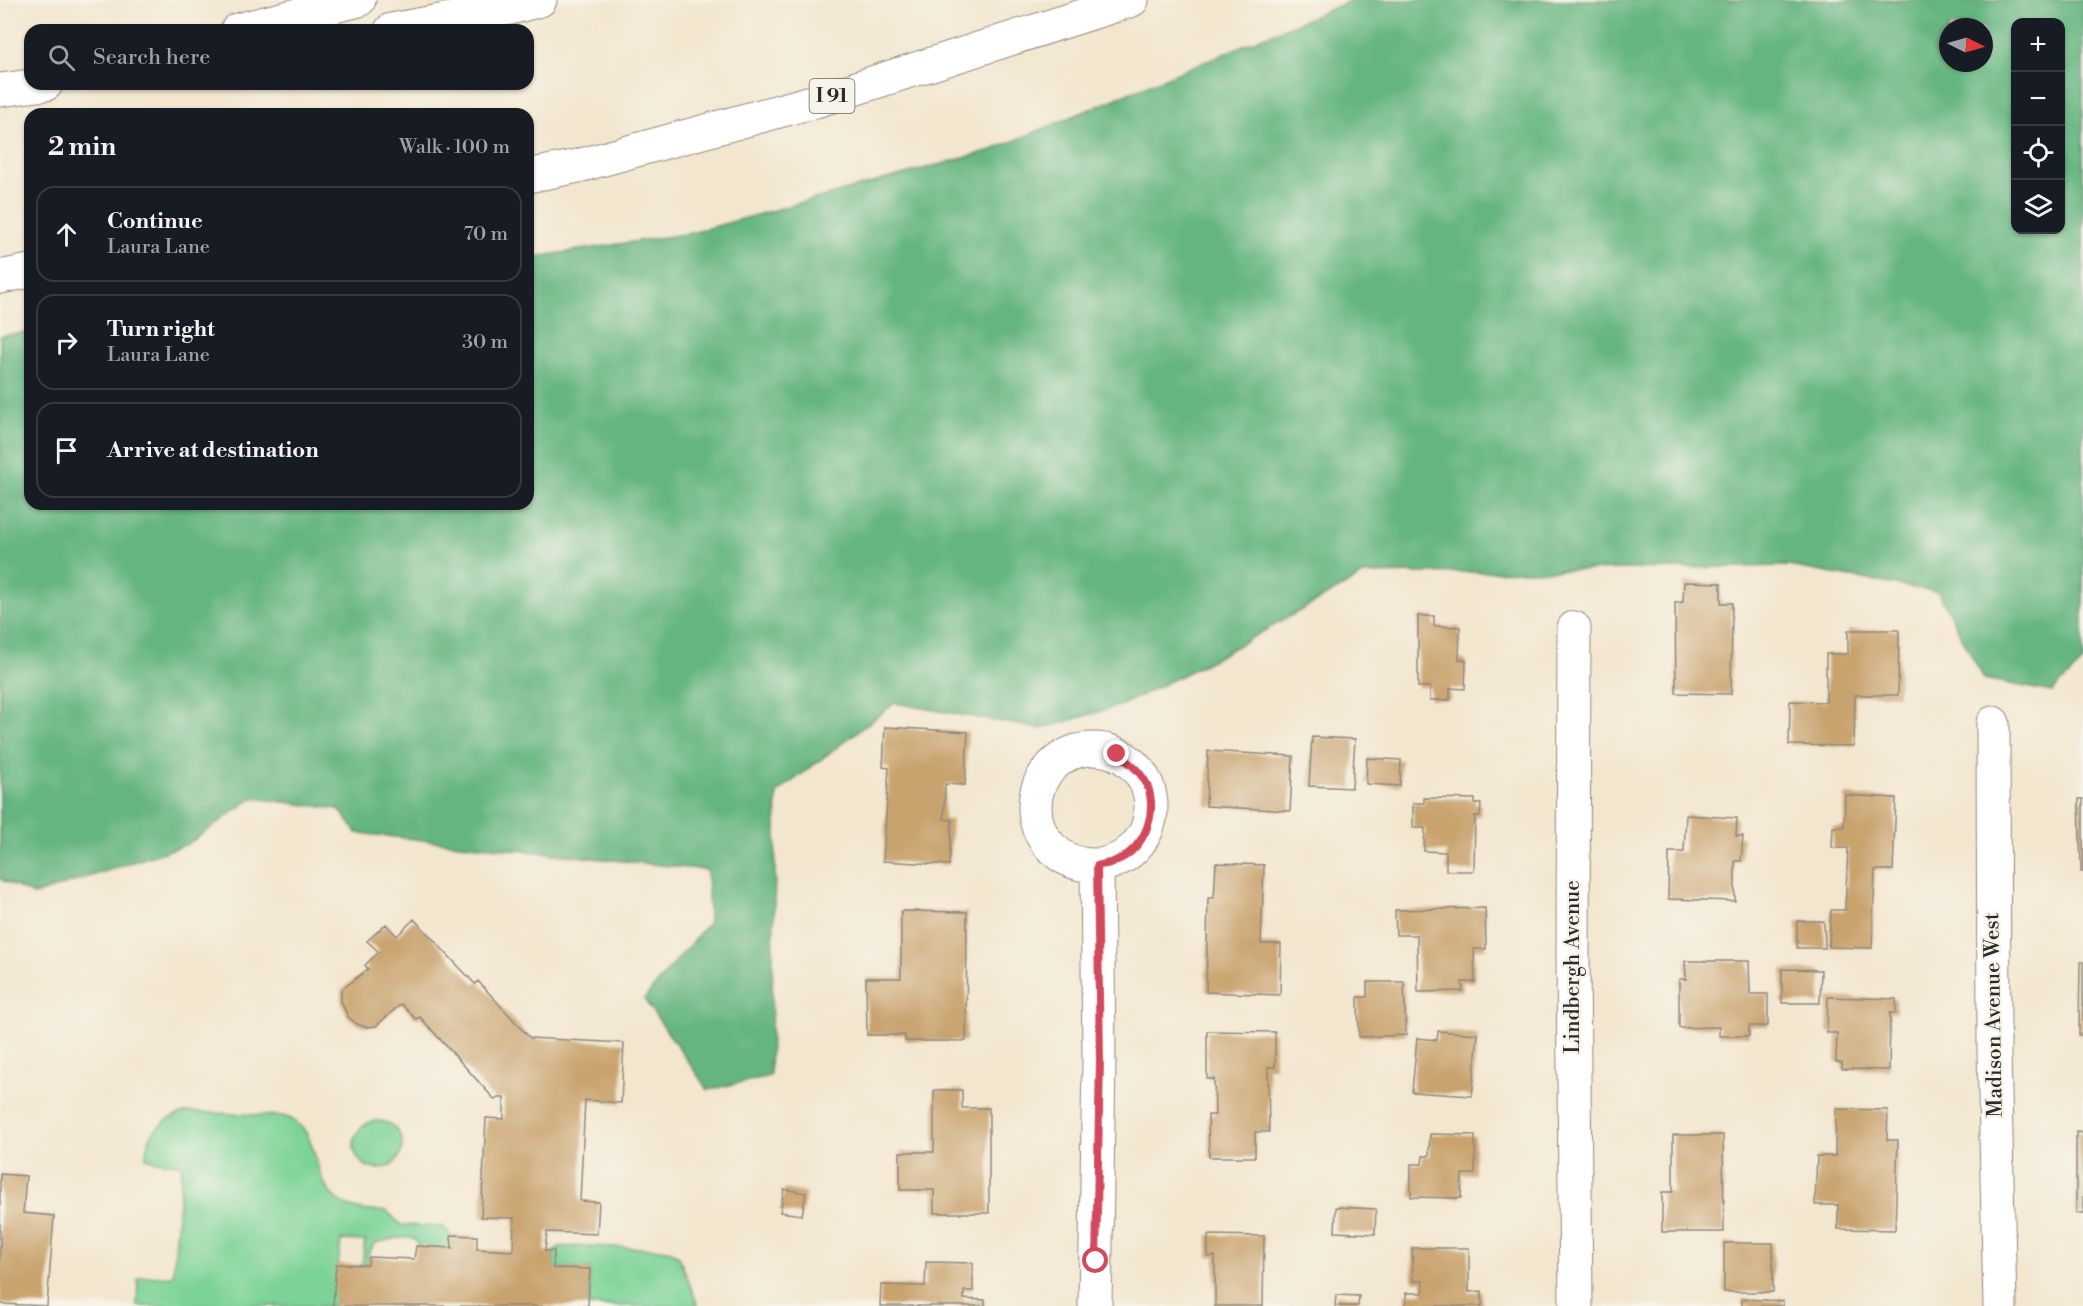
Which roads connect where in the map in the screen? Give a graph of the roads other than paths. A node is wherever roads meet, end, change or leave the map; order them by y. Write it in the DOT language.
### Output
graph roads {
  1 [pos="359,0"];
  2 [pos="540,0"];
  3 [pos="1132,0"];
  4 [pos="261,24"];
  5 [pos="423,24"];
  6 [pos="24,79"];
  7 [pos="0,85"];
  8 [pos="24,87"];
  9 [pos="0,90"];
  10 [pos="534,175"];
  11 [pos="24,253"];
  12 [pos="0,255"];
  13 [pos="24,272"];
  14 [pos="0,277"];
  15 [pos="1574,628"];
  16 [pos="1993,723"];
  17 [pos="1097,866"];
  18 [pos="1095,1306"];
  19 [pos="1576,1306"];
  20 [pos="2000,1306"];
  1 -- 4 [label="main road"];
  2 -- 5 [label="main road"];
  3 -- 10 [label="main road, I 91"];
  6 -- 7 [label="main road"];
  8 -- 9 [label="main road"];
  11 -- 12 [label="main road"];
  13 -- 14 [label="main road"];
  15 -- 19 [label="main road, Lindbergh Avenue"];
  16 -- 20 [label="main road, Madison Avenue West"];
  17 -- 18 [label="main road"];
}
